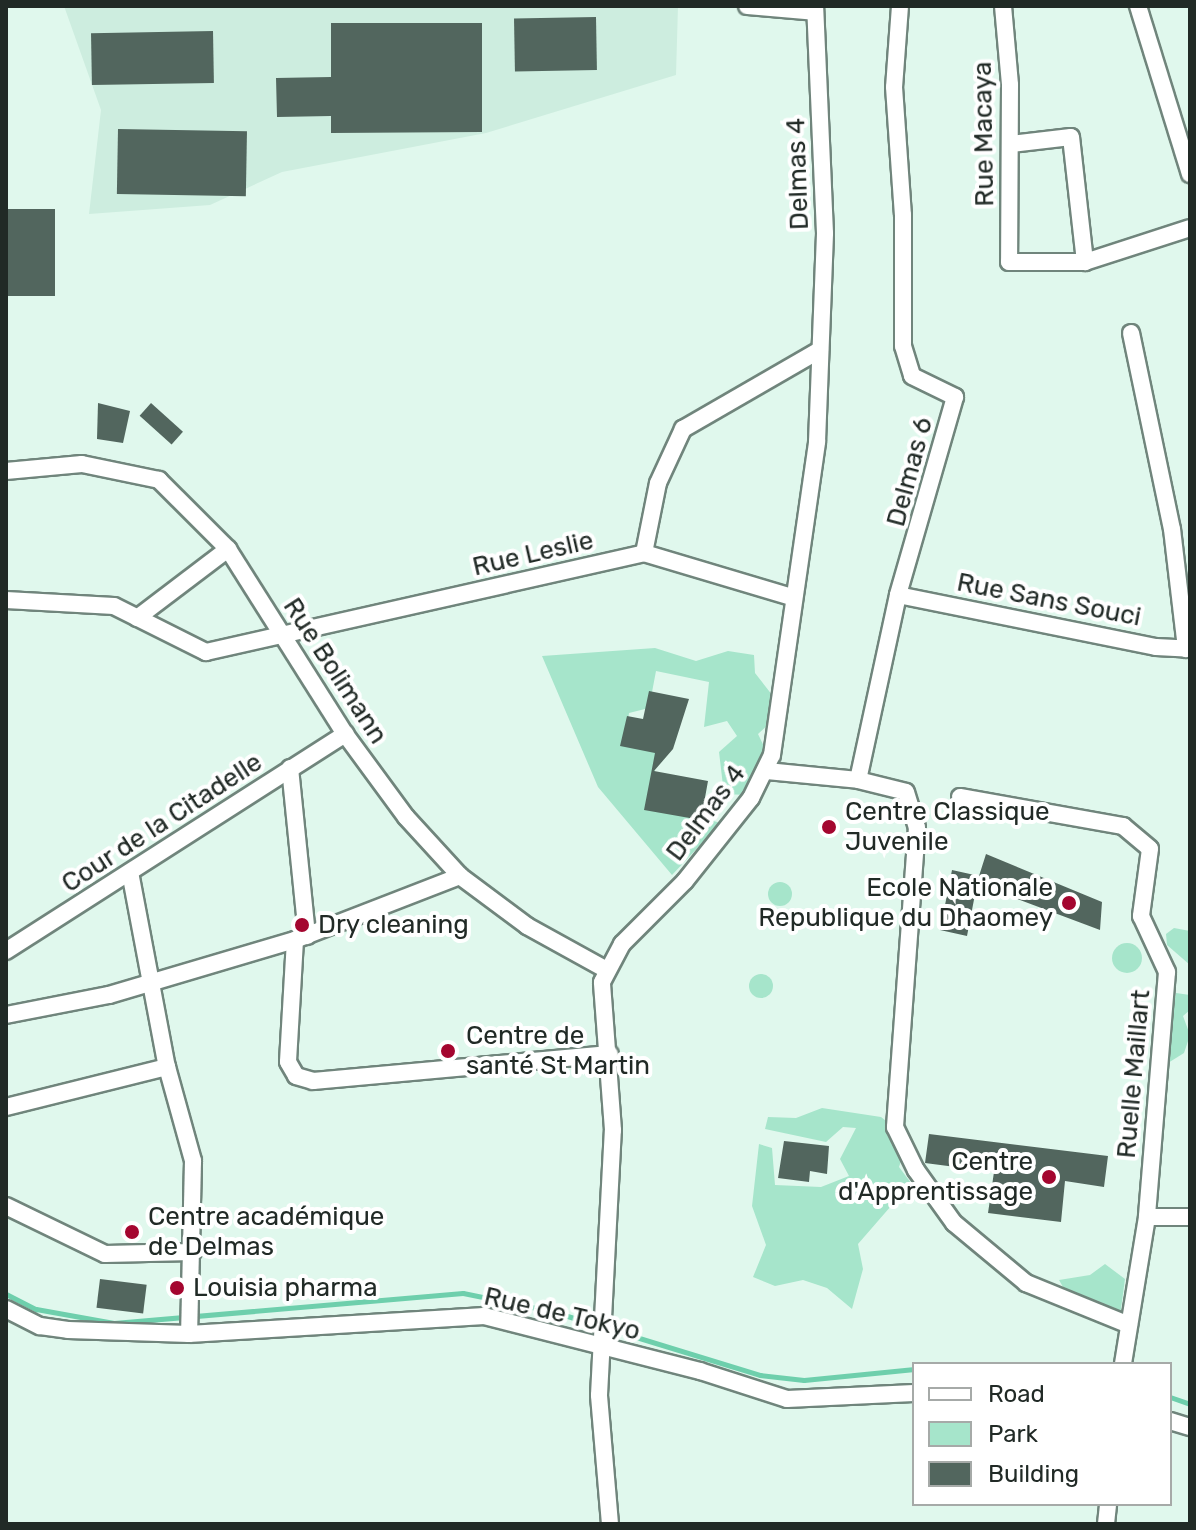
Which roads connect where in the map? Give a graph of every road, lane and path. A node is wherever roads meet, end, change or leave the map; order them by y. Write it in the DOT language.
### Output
graph roads {
  1 [pos="747,6"];
  2 [pos="900,6"];
  3 [pos="1003,6"];
  4 [pos="1138,6"];
  5 [pos="815,9"];
  6 [pos="1011,144"];
  7 [pos="1190,174"];
  8 [pos="1190,228"];
  9 [pos="1085,262"];
  10 [pos="1131,333"];
  11 [pos="820,350"];
  12 [pos="6,471"];
  13 [pos="228,549"];
  14 [pos="644,553"];
  15 [pos="898,595"];
  16 [pos="792,597"];
  17 [pos="6,600"];
  18 [pos="137,618"];
  19 [pos="283,635"];
  20 [pos="1188,649"];
  21 [pos="345,734"];
  22 [pos="290,768"];
  23 [pos="767,771"];
  24 [pos="858,780"];
  25 [pos="960,797"];
  26 [pos="130,872"];
  27 [pos="460,876"];
  28 [pos="301,938"];
  29 [pos="6,951"];
  30 [pos="605,969"];
  31 [pos="151,983"];
  32 [pos="6,1015"];
  33 [pos="610,1054"];
  34 [pos="167,1067"];
  35 [pos="6,1107"];
  36 [pos="6,1206"];
  37 [pos="1147,1217"];
  38 [pos="1190,1217"];
  39 [pos="193,1252"];
  40 [pos="6,1309"];
  41 [pos="1129,1325"];
  42 [pos="189,1334"];
  43 [pos="605,1342"];
  44 [pos="1123,1362"];
  45 [pos="912,1393"];
  46 [pos="610,1524"];
  1 -- 5 [label="street"];
  2 -- 15 [label="street, Delmas 6"];
  3 -- 6 [label="street, Rue Macaya"];
  4 -- 7 [label="street"];
  5 -- 11 [label="street, Delmas 4"];
  6 -- 9 [label="street"];
  6 -- 9 [label="street, Rue Macaya"];
  8 -- 9 [label="street"];
  10 -- 20 [label="street"];
  11 -- 14 [label="street"];
  11 -- 16 [label="street, Delmas 4"];
  12 -- 13 [label="street, Rue Bolimann"];
  13 -- 18 [label="street"];
  13 -- 19 [label="street, Rue Bolimann"];
  14 -- 16 [label="street, Rue Leslie"];
  14 -- 19 [label="street, Rue Leslie"];
  15 -- 20 [label="street, Rue Sans Souci"];
  15 -- 24 [label="street, Delmas 6"];
  16 -- 23 [label="street, Delmas 4"];
  17 -- 18 [label="street, Rue Leslie"];
  18 -- 19 [label="street, Rue Leslie"];
  19 -- 21 [label="street, Rue Bolimann"];
  21 -- 22 [label="street, Cour de la Citadelle"];
  21 -- 27 [label="street, Rue Bolimann"];
  22 -- 26 [label="street, Cour de la Citadelle"];
  22 -- 28 [label="street"];
  23 -- 24 [label="street"];
  23 -- 30 [label="street, Delmas 4"];
  24 -- 41 [label="street"];
  25 -- 37 [label="street, Ruelle Maillart"];
  26 -- 29 [label="street, Cour de la Citadelle"];
  26 -- 31 [label="street"];
  27 -- 28 [label="street"];
  27 -- 30 [label="street, Rue Bolimann"];
  28 -- 31 [label="street"];
  28 -- 33 [label="street"];
  30 -- 33 [label="street"];
  31 -- 32 [label="street"];
  31 -- 34 [label="street"];
  33 -- 43 [label="street"];
  34 -- 35 [label="street"];
  34 -- 39 [label="street"];
  36 -- 39 [label="street"];
  37 -- 38 [label="street"];
  37 -- 41 [label="street, Ruelle Maillart"];
  39 -- 42 [label="street"];
  40 -- 42 [label="street, Rue de Tokyo"];
  41 -- 44 [label="street, Ruelle Maillart"];
  42 -- 43 [label="street, Rue de Tokyo"];
  43 -- 45 [label="street, Rue de Tokyo"];
  43 -- 46 [label="street"];
}
